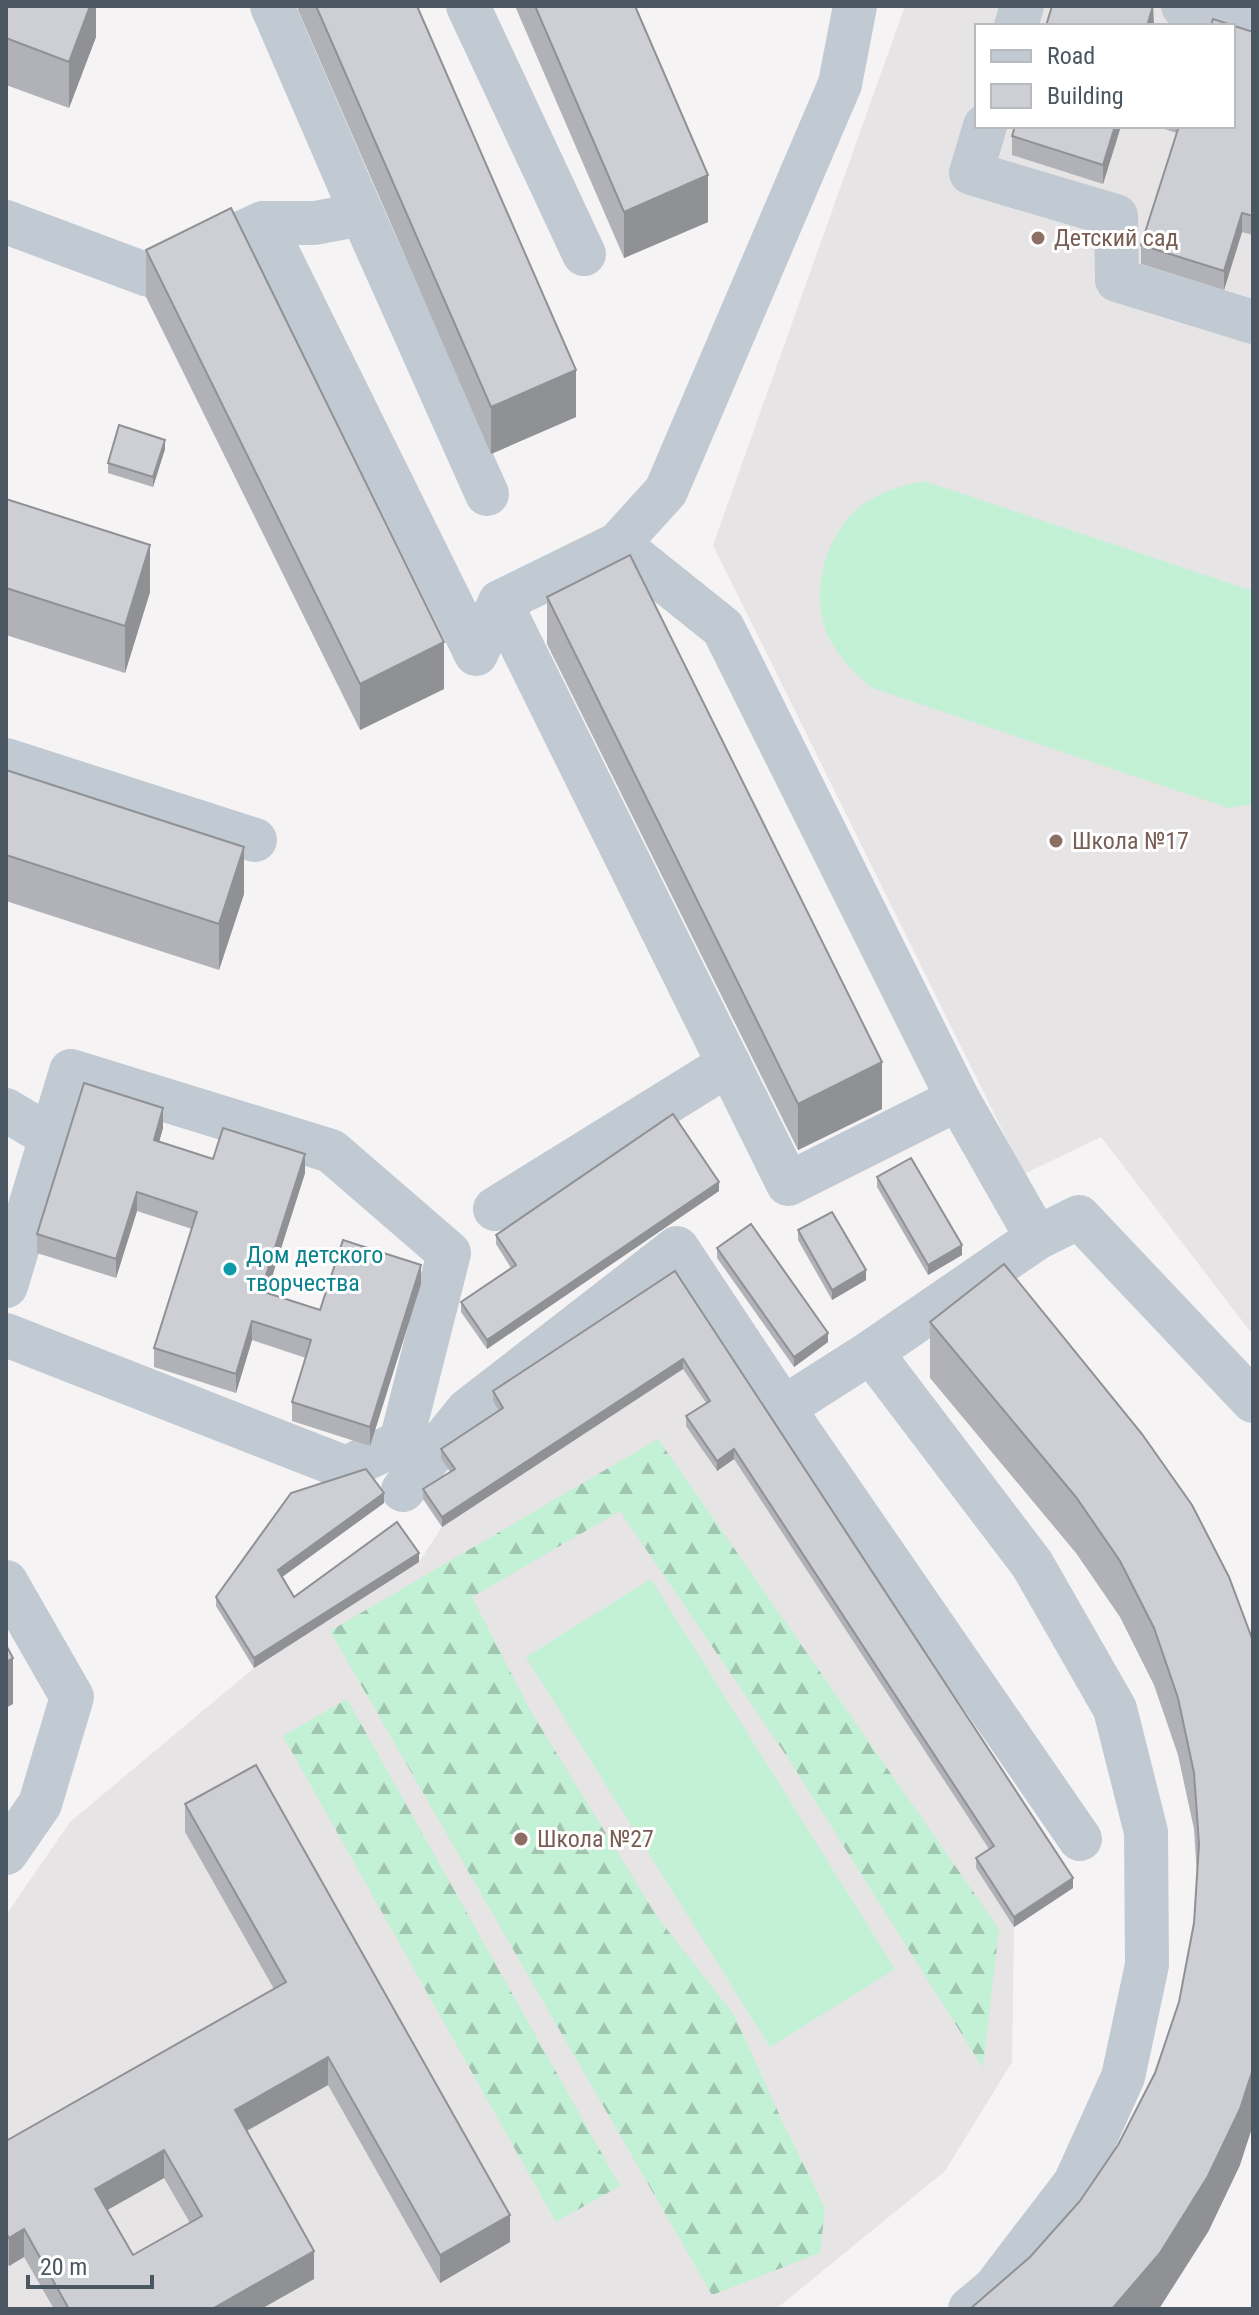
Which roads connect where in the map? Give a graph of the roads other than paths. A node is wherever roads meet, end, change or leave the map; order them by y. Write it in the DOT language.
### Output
graph roads {
  1 [pos="272,6"];
  2 [pos="468,6"];
  3 [pos="855,6"];
  4 [pos="1183,6"];
  5 [pos="1253,25"];
  6 [pos="984,128"];
  7 [pos="362,214"];
  8 [pos="6,222"];
  9 [pos="263,223"];
  10 [pos="584,254"];
  11 [pos="1253,322"];
  12 [pos="487,494"];
  13 [pos="618,544"];
  14 [pos="500,602"];
  15 [pos="6,760"];
  16 [pos="255,840"];
  17 [pos="729,1064"];
  18 [pos="958,1099"];
  19 [pos="6,1110"];
  20 [pos="51,1137"];
  21 [pos="495,1209"];
  22 [pos="1037,1238"];
  23 [pos="6,1286"];
  24 [pos="6,1335"];
  25 [pos="871,1352"];
  26 [pos="1253,1401"];
  27 [pos="783,1408"];
  28 [pos="403,1490"];
  29 [pos="6,1582"];
  30 [pos="1080,1839"];
  31 [pos="6,1853"];
  32 [pos="970,2309"];
  1 -- 7 [label="street"];
  2 -- 10 [label="street"];
  3 -- 13 [label="street"];
  4 -- 5 [label="street"];
  6 -- 11 [label="street"];
  7 -- 9 [label="street"];
  7 -- 12 [label="street"];
  8 -- 9 [label="street"];
  9 -- 14 [label="street"];
  13 -- 14 [label="street"];
  13 -- 18 [label="street"];
  14 -- 17 [label="street"];
  15 -- 16 [label="street"];
  17 -- 18 [label="street"];
  17 -- 21 [label="street"];
  18 -- 22 [label="street"];
  19 -- 20 [label="street"];
  20 -- 23 [label="street"];
  20 -- 24 [label="street"];
  22 -- 25 [label="street"];
  22 -- 26 [label="street"];
  25 -- 27 [label="street"];
  25 -- 32 [label="street"];
  27 -- 28 [label="street"];
  27 -- 30 [label="street"];
  29 -- 31 [label="street"];
}
